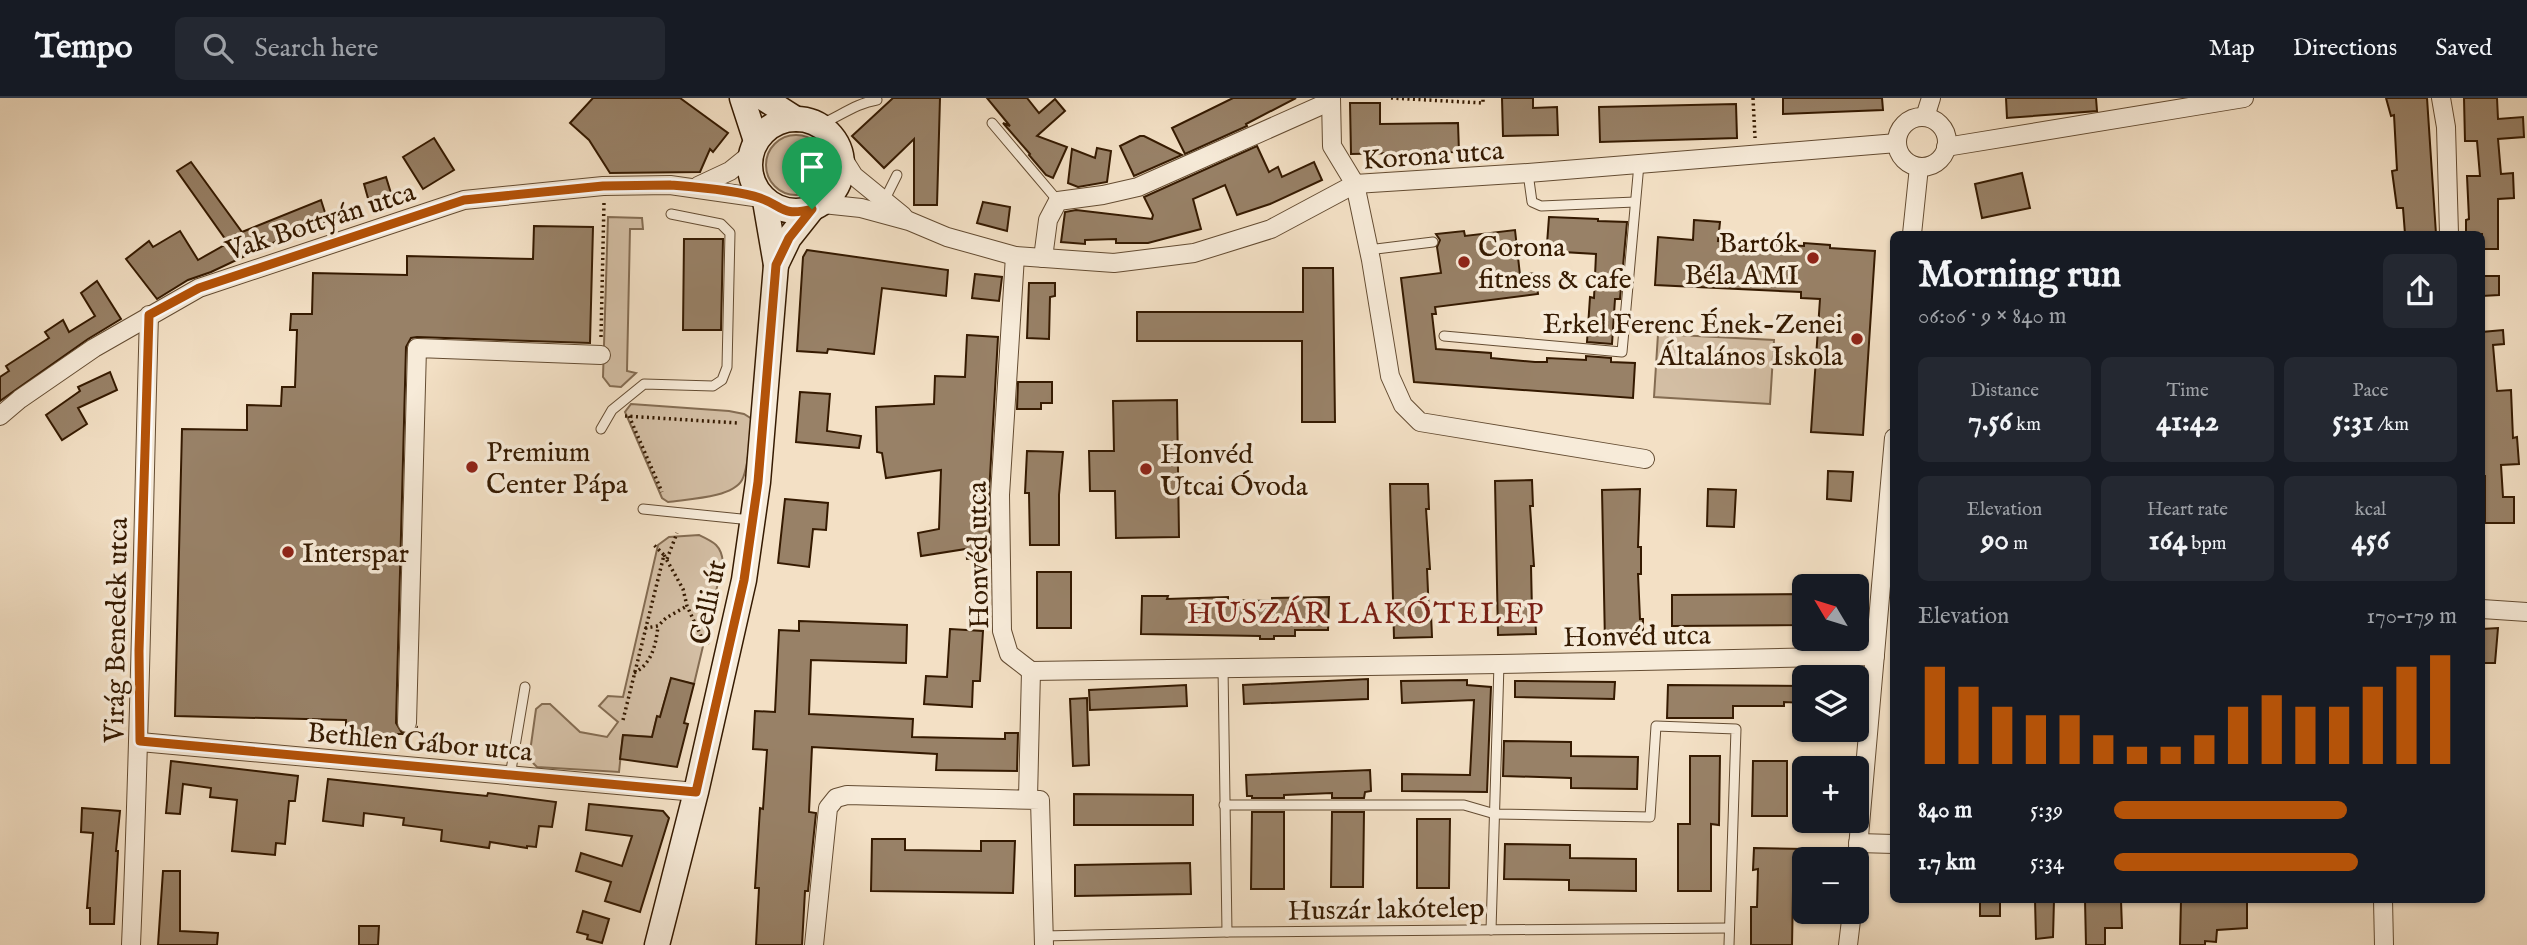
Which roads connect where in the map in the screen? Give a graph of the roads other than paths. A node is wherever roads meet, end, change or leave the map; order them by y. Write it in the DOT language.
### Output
graph roads {
  1 [pos="742,98"];
  2 [pos="763,98"];
  3 [pos="1931,98"];
  4 [pos="2441,98"];
  5 [pos="1331,99"];
  6 [pos="2239,99"];
  7 [pos="877,100"];
  8 [pos="1925,117"];
  9 [pos="808,122"];
  10 [pos="992,123"];
  11 [pos="1897,143"];
  12 [pos="1946,147"];
  13 [pos="754,148"];
  14 [pos="842,157"];
  15 [pos="1639,164"];
  16 [pos="1919,167"];
  17 [pos="1528,173"];
  18 [pos="897,175"];
  19 [pos="1355,184"];
  20 [pos="695,187"];
  21 [pos="763,199"];
  22 [pos="884,201"];
  23 [pos="1058,201"];
  24 [pos="1635,202"];
  25 [pos="818,206"];
  26 [pos="671,214"];
  27 [pos="909,220"];
  28 [pos="1912,231"];
  29 [pos="2449,231"];
  30 [pos="1433,242"];
  31 [pos="1368,250"];
  32 [pos="1015,256"];
  33 [pos="1043,258"];
  34 [pos="776,265"];
  35 [pos="149,315"];
  36 [pos="1444,336"];
  37 [pos="601,355"];
  38 [pos="0,416"];
  39 [pos="601,429"];
  40 [pos="1645,459"];
  41 [pos="1890,508"];
  42 [pos="643,509"];
  43 [pos="752,520"];
  44 [pos="1889,526"];
  45 [pos="2485,609"];
  46 [pos="2527,612"];
  47 [pos="1875,656"];
  48 [pos="1499,664"];
  49 [pos="1223,667"];
  50 [pos="1031,671"];
  51 [pos="526,687"];
  52 [pos="407,723"];
  53 [pos="140,741"];
  54 [pos="510,776"];
  55 [pos="696,792"];
  56 [pos="1028,799"];
  57 [pos="1224,805"];
  58 [pos="1495,814"];
  59 [pos="1890,845"];
  60 [pos="1857,847"];
  61 [pos="1869,849"];
  62 [pos="2383,903"];
  63 [pos="1851,924"];
  64 [pos="1729,928"];
  65 [pos="1491,929"];
  66 [pos="1227,932"];
  67 [pos="1044,940"];
  68 [pos="131,945"];
  69 [pos="657,945"];
  70 [pos="814,945"];
  71 [pos="1729,945"];
  72 [pos="1849,945"];
  73 [pos="2384,945"];
  1 -- 13 [label="street"];
  2 -- 9 [label="street"];
  3 -- 8 [label="street"];
  4 -- 29 [label="street"];
  5 -- 19 [label="street"];
  5 -- 23 [label="street"];
  6 -- 12 [label="street"];
  7 -- 9 [label="lane"];
  8 -- 11 [label="street"];
  8 -- 12 [label="street"];
  9 -- 13 [label="street"];
  9 -- 14 [label="street"];
  10 -- 23 [label="lane"];
  11 -- 15 [label="street, Korona utca"];
  11 -- 16 [label="street"];
  12 -- 16 [label="street"];
  13 -- 20 [label="street, Vak Bottyán utca"];
  13 -- 21 [label="street"];
  14 -- 22 [label="street, Korona utca"];
  14 -- 25 [label="street"];
  15 -- 17 [label="street, Korona utca"];
  15 -- 24 [label="lane"];
  16 -- 28 [label="street"];
  17 -- 19 [label="street, Korona utca"];
  17 -- 24 [label="lane"];
  18 -- 22 [label="lane"];
  19 -- 31 [label="street"];
  19 -- 33 [label="street, Korona utca"];
  20 -- 21 [label="street, Vak Bottyán utca"];
  20 -- 35 [label="street, Vak Bottyán utca"];
  21 -- 25 [label="street"];
  21 -- 34 [label="street, Celli út"];
  22 -- 27 [label="street, Korona utca"];
  23 -- 33 [label="street"];
  24 -- 36 [label="lane"];
  25 -- 27 [label="street, Korona utca"];
  25 -- 34 [label="street, Celli út"];
  26 -- 39 [label="lane"];
  27 -- 32 [label="street, Korona utca"];
  30 -- 31 [label="lane"];
  31 -- 40 [label="street"];
  32 -- 33 [label="street, Korona utca"];
  32 -- 50 [label="street, Honvéd utca"];
  34 -- 43 [label="street, Celli út"];
  35 -- 38 [label="street, Vak Bottyán utca"];
  35 -- 53 [label="street, Virág Benedek utca"];
  37 -- 52 [label="street"];
  41 -- 44 [label="street"];
  42 -- 43 [label="lane"];
  43 -- 55 [label="street, Celli út"];
  44 -- 47 [label="street"];
  45 -- 46 [label="street"];
  47 -- 48 [label="street, Honvéd utca"];
  47 -- 60 [label="street"];
  48 -- 49 [label="street, Honvéd utca"];
  48 -- 58 [label="lane"];
  49 -- 50 [label="street, Honvéd utca"];
  49 -- 57 [label="lane"];
  50 -- 56 [label="street"];
  51 -- 54 [label="lane"];
  53 -- 54 [label="street, Bethlen Gábor utca"];
  53 -- 68 [label="street, Virág Benedek utca"];
  54 -- 55 [label="street, Bethlen Gábor utca"];
  55 -- 69 [label="street, Celli út"];
  56 -- 67 [label="street"];
  56 -- 70 [label="street"];
  57 -- 58 [label="lane"];
  57 -- 66 [label="lane"];
  58 -- 64 [label="lane"];
  58 -- 65 [label="lane"];
  59 -- 61 [label="street"];
  62 -- 73 [label="street"];
  63 -- 72 [label="street"];
  64 -- 65 [label="lane, Huszár lakótelep"];
  64 -- 71 [label="lane"];
  65 -- 66 [label="lane, Huszár lakótelep"];
  66 -- 67 [label="lane, Huszár lakótelep"];
}
